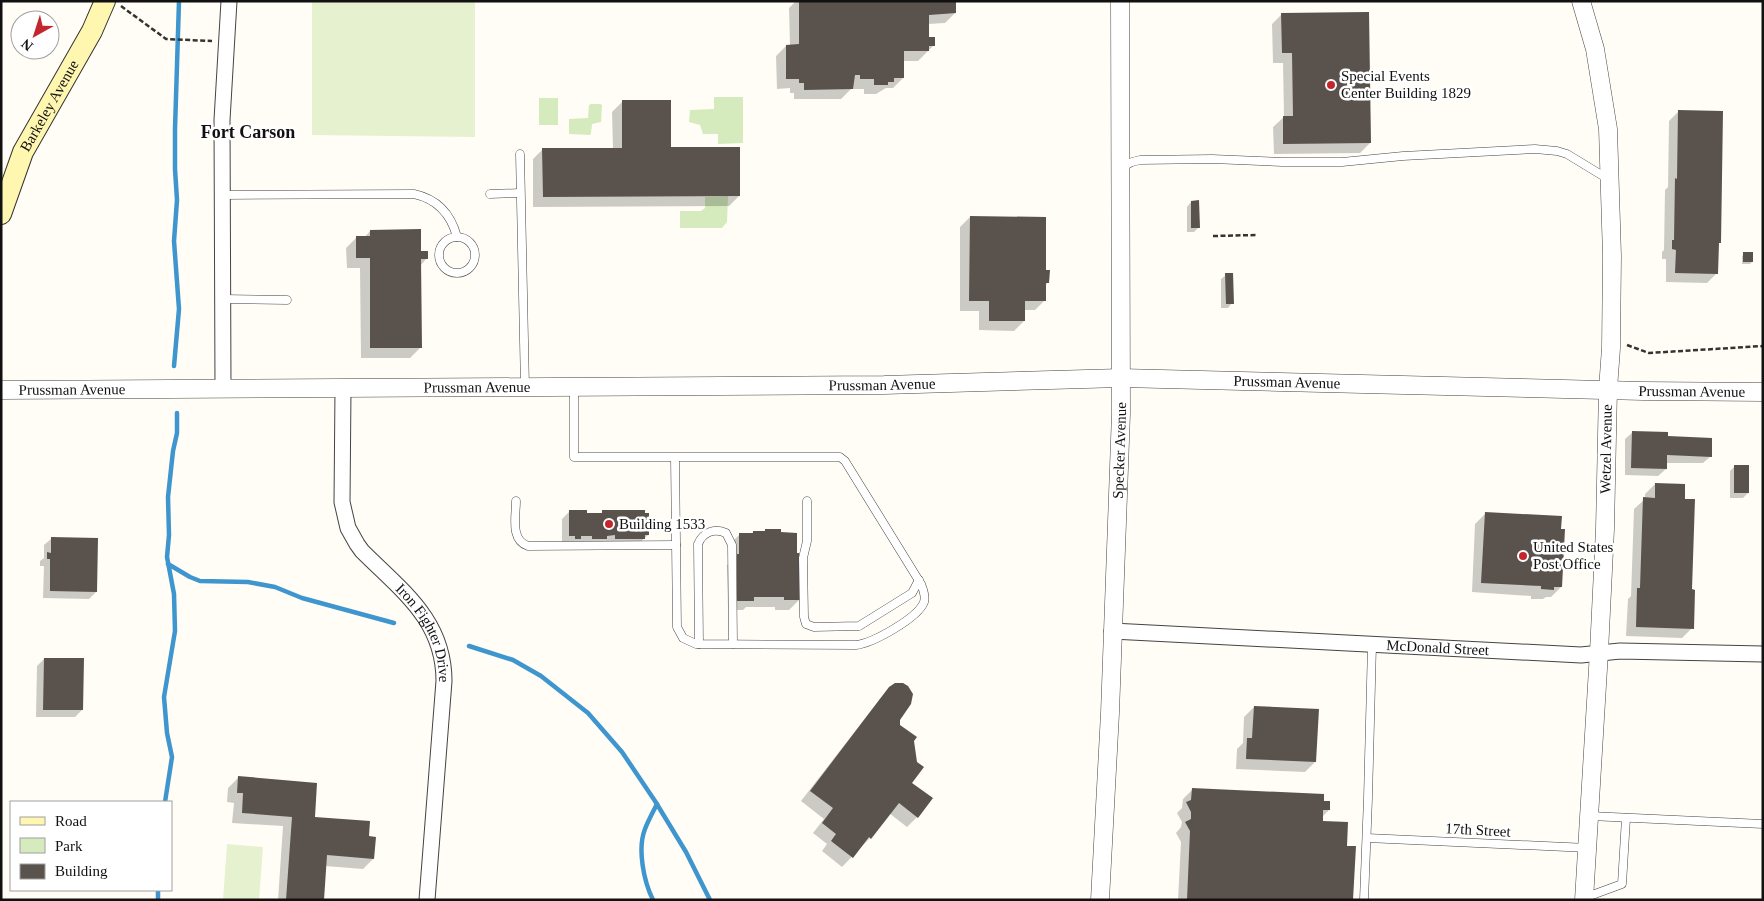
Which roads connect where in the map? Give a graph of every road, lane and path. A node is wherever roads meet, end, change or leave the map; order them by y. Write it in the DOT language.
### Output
graph roads {
  1 [pos="229,1"];
  2 [pos="1120,1"];
  3 [pos="1581,1"];
  4 [pos="113,4"];
  5 [pos="226,42"];
  6 [pos="520,154"];
  7 [pos="1120,168"];
  8 [pos="1610,180"];
  9 [pos="520,193"];
  10 [pos="490,194"];
  11 [pos="223,195"];
  12 [pos="1,214"];
  13 [pos="1256,235"];
  14 [pos="1213,236"];
  15 [pos="457,237"];
  16 [pos="223,299"];
  17 [pos="287,300"];
  18 [pos="1627,345"];
  19 [pos="1763,346"];
  20 [pos="1121,378"];
  21 [pos="525,387"];
  22 [pos="574,387"];
  23 [pos="224,389"];
  24 [pos="343,389"];
  25 [pos="1608,389"];
  26 [pos="1,390"];
  27 [pos="1763,392"];
  28 [pos="674,457"];
  29 [pos="807,500"];
  30 [pos="516,501"];
  31 [pos="676,545"];
  32 [pos="919,580"];
  33 [pos="1112,631"];
  34 [pos="699,644"];
  35 [pos="733,644"];
  36 [pos="1372,645"];
  37 [pos="1599,652"];
  38 [pos="1763,654"];
  39 [pos="1590,816"];
  40 [pos="1626,818"];
  41 [pos="1763,824"];
  42 [pos="1367,838"];
  43 [pos="1588,848"];
  44 [pos="1584,899"];
  45 [pos="427,900"];
  46 [pos="1100,900"];
  47 [pos="1364,900"];
  1 -- 5 [label="street"];
  2 -- 7 [label="street, Specker Avenue"];
  3 -- 8 [label="street, Wetzel Avenue"];
  4 -- 5 [label="path"];
  4 -- 12 [label="main road, Barkeley Avenue"];
  5 -- 11 [label="street"];
  6 -- 9 [label="lane"];
  7 -- 8 [label="lane"];
  7 -- 20 [label="street, Specker Avenue"];
  8 -- 25 [label="street, Wetzel Avenue"];
  9 -- 10 [label="lane"];
  9 -- 21 [label="lane"];
  11 -- 15 [label="lane"];
  11 -- 16 [label="street"];
  13 -- 14 [label="path"];
  15 -- 15 [label="lane"];
  16 -- 17 [label="lane"];
  16 -- 23 [label="street"];
  18 -- 19 [label="path"];
  20 -- 22 [label="street, Prussman Avenue"];
  20 -- 25 [label="street, Prussman Avenue"];
  20 -- 33 [label="street, Specker Avenue"];
  21 -- 22 [label="street, Prussman Avenue"];
  21 -- 24 [label="street, Prussman Avenue"];
  22 -- 28 [label="lane"];
  23 -- 24 [label="street, Prussman Avenue"];
  23 -- 26 [label="street, Prussman Avenue"];
  24 -- 45 [label="street, Iron Fighter Drive"];
  25 -- 27 [label="street, Prussman Avenue"];
  25 -- 37 [label="street, Wetzel Avenue"];
  28 -- 31 [label="lane"];
  28 -- 32 [label="lane"];
  29 -- 32 [label="lane"];
  30 -- 31 [label="lane"];
  31 -- 34 [label="lane"];
  32 -- 35 [label="lane"];
  33 -- 36 [label="street, McDonald Street"];
  33 -- 46 [label="street, Specker Avenue"];
  34 -- 35 [label="lane"];
  34 -- 35 [label="lane"];
  36 -- 37 [label="street, McDonald Street"];
  36 -- 42 [label="lane"];
  37 -- 38 [label="street, McDonald Street"];
  37 -- 39 [label="street, Wetzel Avenue"];
  39 -- 40 [label="lane"];
  39 -- 43 [label="street, Wetzel Avenue"];
  40 -- 41 [label="lane"];
  40 -- 44 [label="lane"];
  42 -- 43 [label="lane, 17th Street"];
  42 -- 47 [label="lane"];
  43 -- 44 [label="street, Wetzel Avenue"];
}
